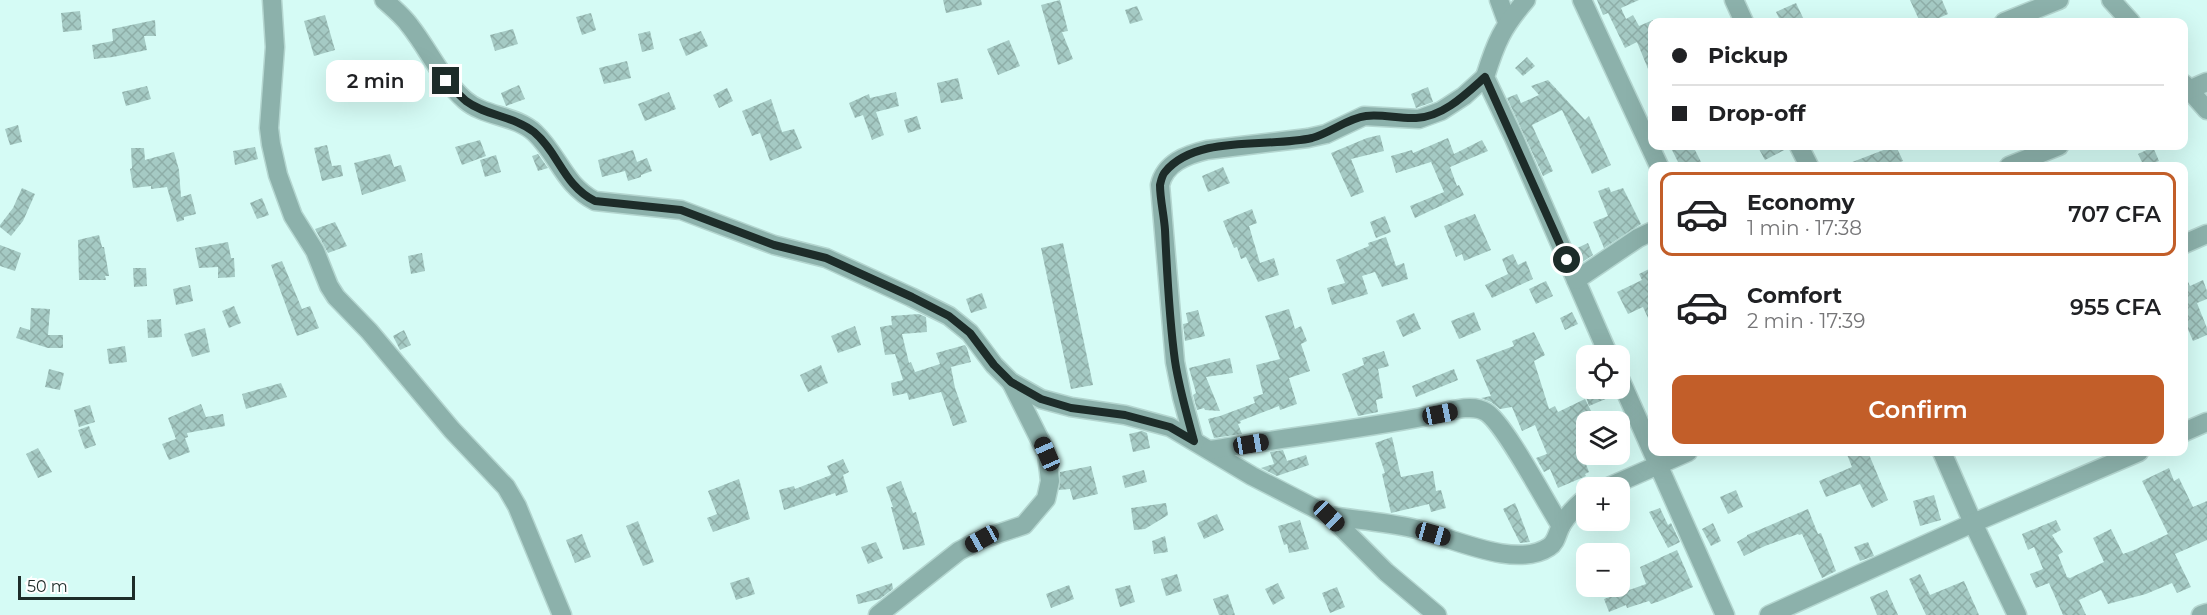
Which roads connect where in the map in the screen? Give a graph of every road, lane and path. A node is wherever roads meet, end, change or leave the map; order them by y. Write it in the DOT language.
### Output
graph roads {
  1 [pos="272,0"];
  2 [pos="384,0"];
  3 [pos="1499,0"];
  4 [pos="1526,0"];
  5 [pos="1582,0"];
  6 [pos="1734,0"];
  7 [pos="2059,0"];
  8 [pos="2111,0"];
  9 [pos="1742,18"];
  10 [pos="2014,18"];
  11 [pos="2127,18"];
  12 [pos="1507,22"];
  13 [pos="1485,77"];
  14 [pos="2207,82"];
  15 [pos="2188,87"];
  16 [pos="2188,90"];
  17 [pos="2207,110"];
  18 [pos="1648,142"];
  19 [pos="2049,150"];
  20 [pos="2019,162"];
  21 [pos="1648,233"];
  22 [pos="2207,234"];
  23 [pos="2188,242"];
  24 [pos="1576,280"];
  25 [pos="1604,345"];
  26 [pos="1011,382"];
  27 [pos="1628,399"];
  28 [pos="2207,422"];
  29 [pos="2188,430"];
  30 [pos="1648,443"];
  31 [pos="1202,446"];
  32 [pos="1654,456"];
  33 [pos="1679,456"];
  34 [pos="1944,456"];
  35 [pos="2130,456"];
  36 [pos="1658,465"];
  37 [pos="1630,477"];
  38 [pos="1576,506"];
  39 [pos="1329,516"];
  40 [pos="1973,523"];
  41 [pos="1561,526"];
  42 [pos="2207,613"];
  43 [pos="1433,614"];
  44 [pos="562,615"];
  45 [pos="878,615"];
  46 [pos="1725,615"];
  47 [pos="1769,615"];
  48 [pos="2017,615"];
  49 [pos="2201,615"];
  1 -- 44 [label="street"];
  2 -- 26 [label="street"];
  3 -- 12 [label="street"];
  4 -- 12 [label="street"];
  5 -- 18 [label="street"];
  6 -- 9 [label="street"];
  7 -- 10 [label="street"];
  8 -- 11 [label="street"];
  12 -- 13 [label="street"];
  13 -- 24 [label="street"];
  13 -- 31 [label="street"];
  14 -- 15 [label="street"];
  16 -- 17 [label="street"];
  19 -- 20 [label="street"];
  21 -- 24 [label="street"];
  22 -- 23 [label="street"];
  24 -- 25 [label="street"];
  26 -- 31 [label="street"];
  26 -- 45 [label="street"];
  27 -- 30 [label="street"];
  28 -- 29 [label="street"];
  31 -- 39 [label="street"];
  31 -- 41 [label="street"];
  32 -- 36 [label="street"];
  33 -- 36 [label="street"];
  34 -- 40 [label="street"];
  35 -- 40 [label="street"];
  36 -- 37 [label="street"];
  36 -- 46 [label="street"];
  38 -- 41 [label="street"];
  39 -- 41 [label="street"];
  39 -- 43 [label="street"];
  40 -- 47 [label="street"];
  40 -- 48 [label="street"];
  42 -- 49 [label="street"];
}
